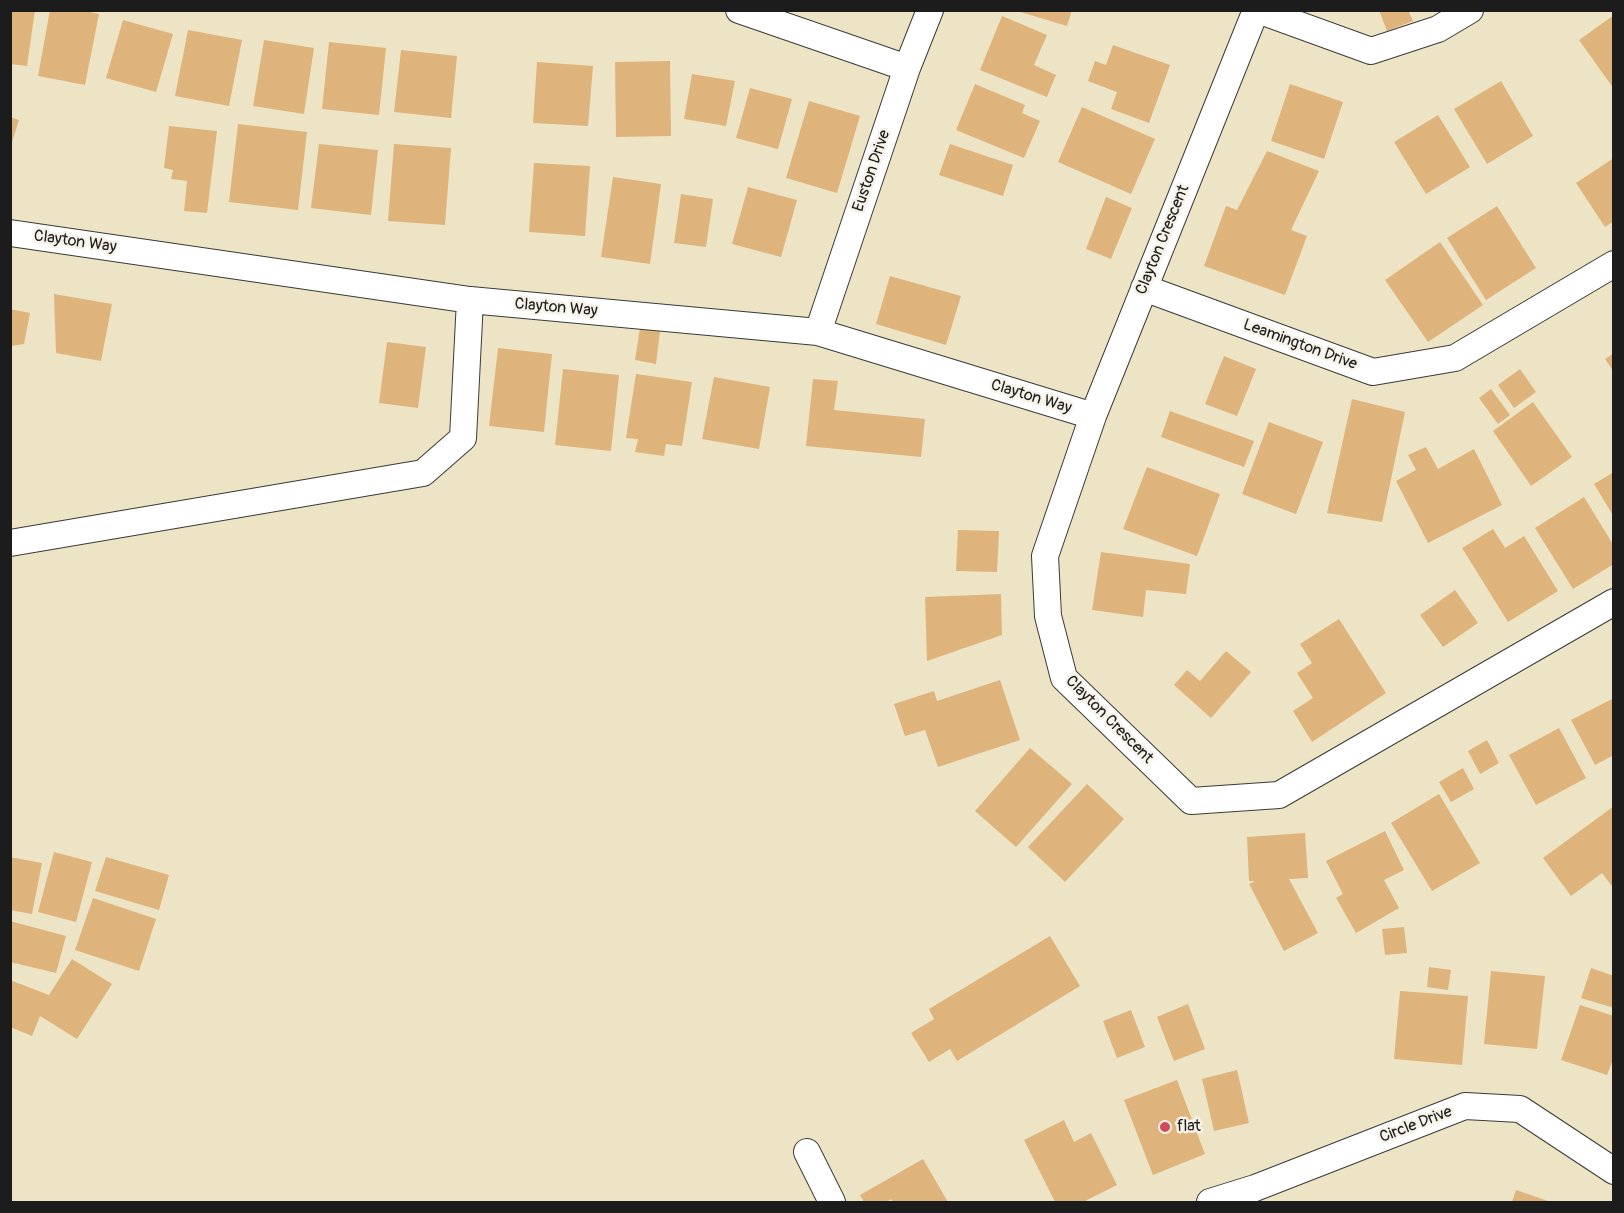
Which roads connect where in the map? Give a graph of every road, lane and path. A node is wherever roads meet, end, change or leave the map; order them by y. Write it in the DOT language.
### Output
graph roads {
  1 [pos="738,10"];
  2 [pos="930,10"];
  3 [pos="1257,10"];
  4 [pos="1470,10"];
  5 [pos="907,68"];
  6 [pos="10,232"];
  7 [pos="1614,264"];
  8 [pos="1144,288"];
  9 [pos="470,300"];
  10 [pos="818,332"];
  11 [pos="1093,416"];
  12 [pos="10,543"];
  13 [pos="1614,602"];
  14 [pos="807,1152"];
  15 [pos="1614,1171"];
  16 [pos="832,1203"];
  17 [pos="1210,1203"];
  1 -- 5 [label="street"];
  2 -- 5 [label="street, Euston Drive"];
  3 -- 4 [label="street"];
  3 -- 8 [label="street, Clayton Crescent"];
  5 -- 10 [label="street, Euston Drive"];
  6 -- 9 [label="street, Clayton Way"];
  7 -- 8 [label="street, Leamington Drive"];
  8 -- 11 [label="street, Clayton Crescent"];
  9 -- 10 [label="street, Clayton Way"];
  9 -- 12 [label="street"];
  10 -- 11 [label="street, Clayton Way"];
  11 -- 13 [label="street, Clayton Crescent"];
  14 -- 16 [label="street"];
  15 -- 17 [label="street, Circle Drive"];
}
